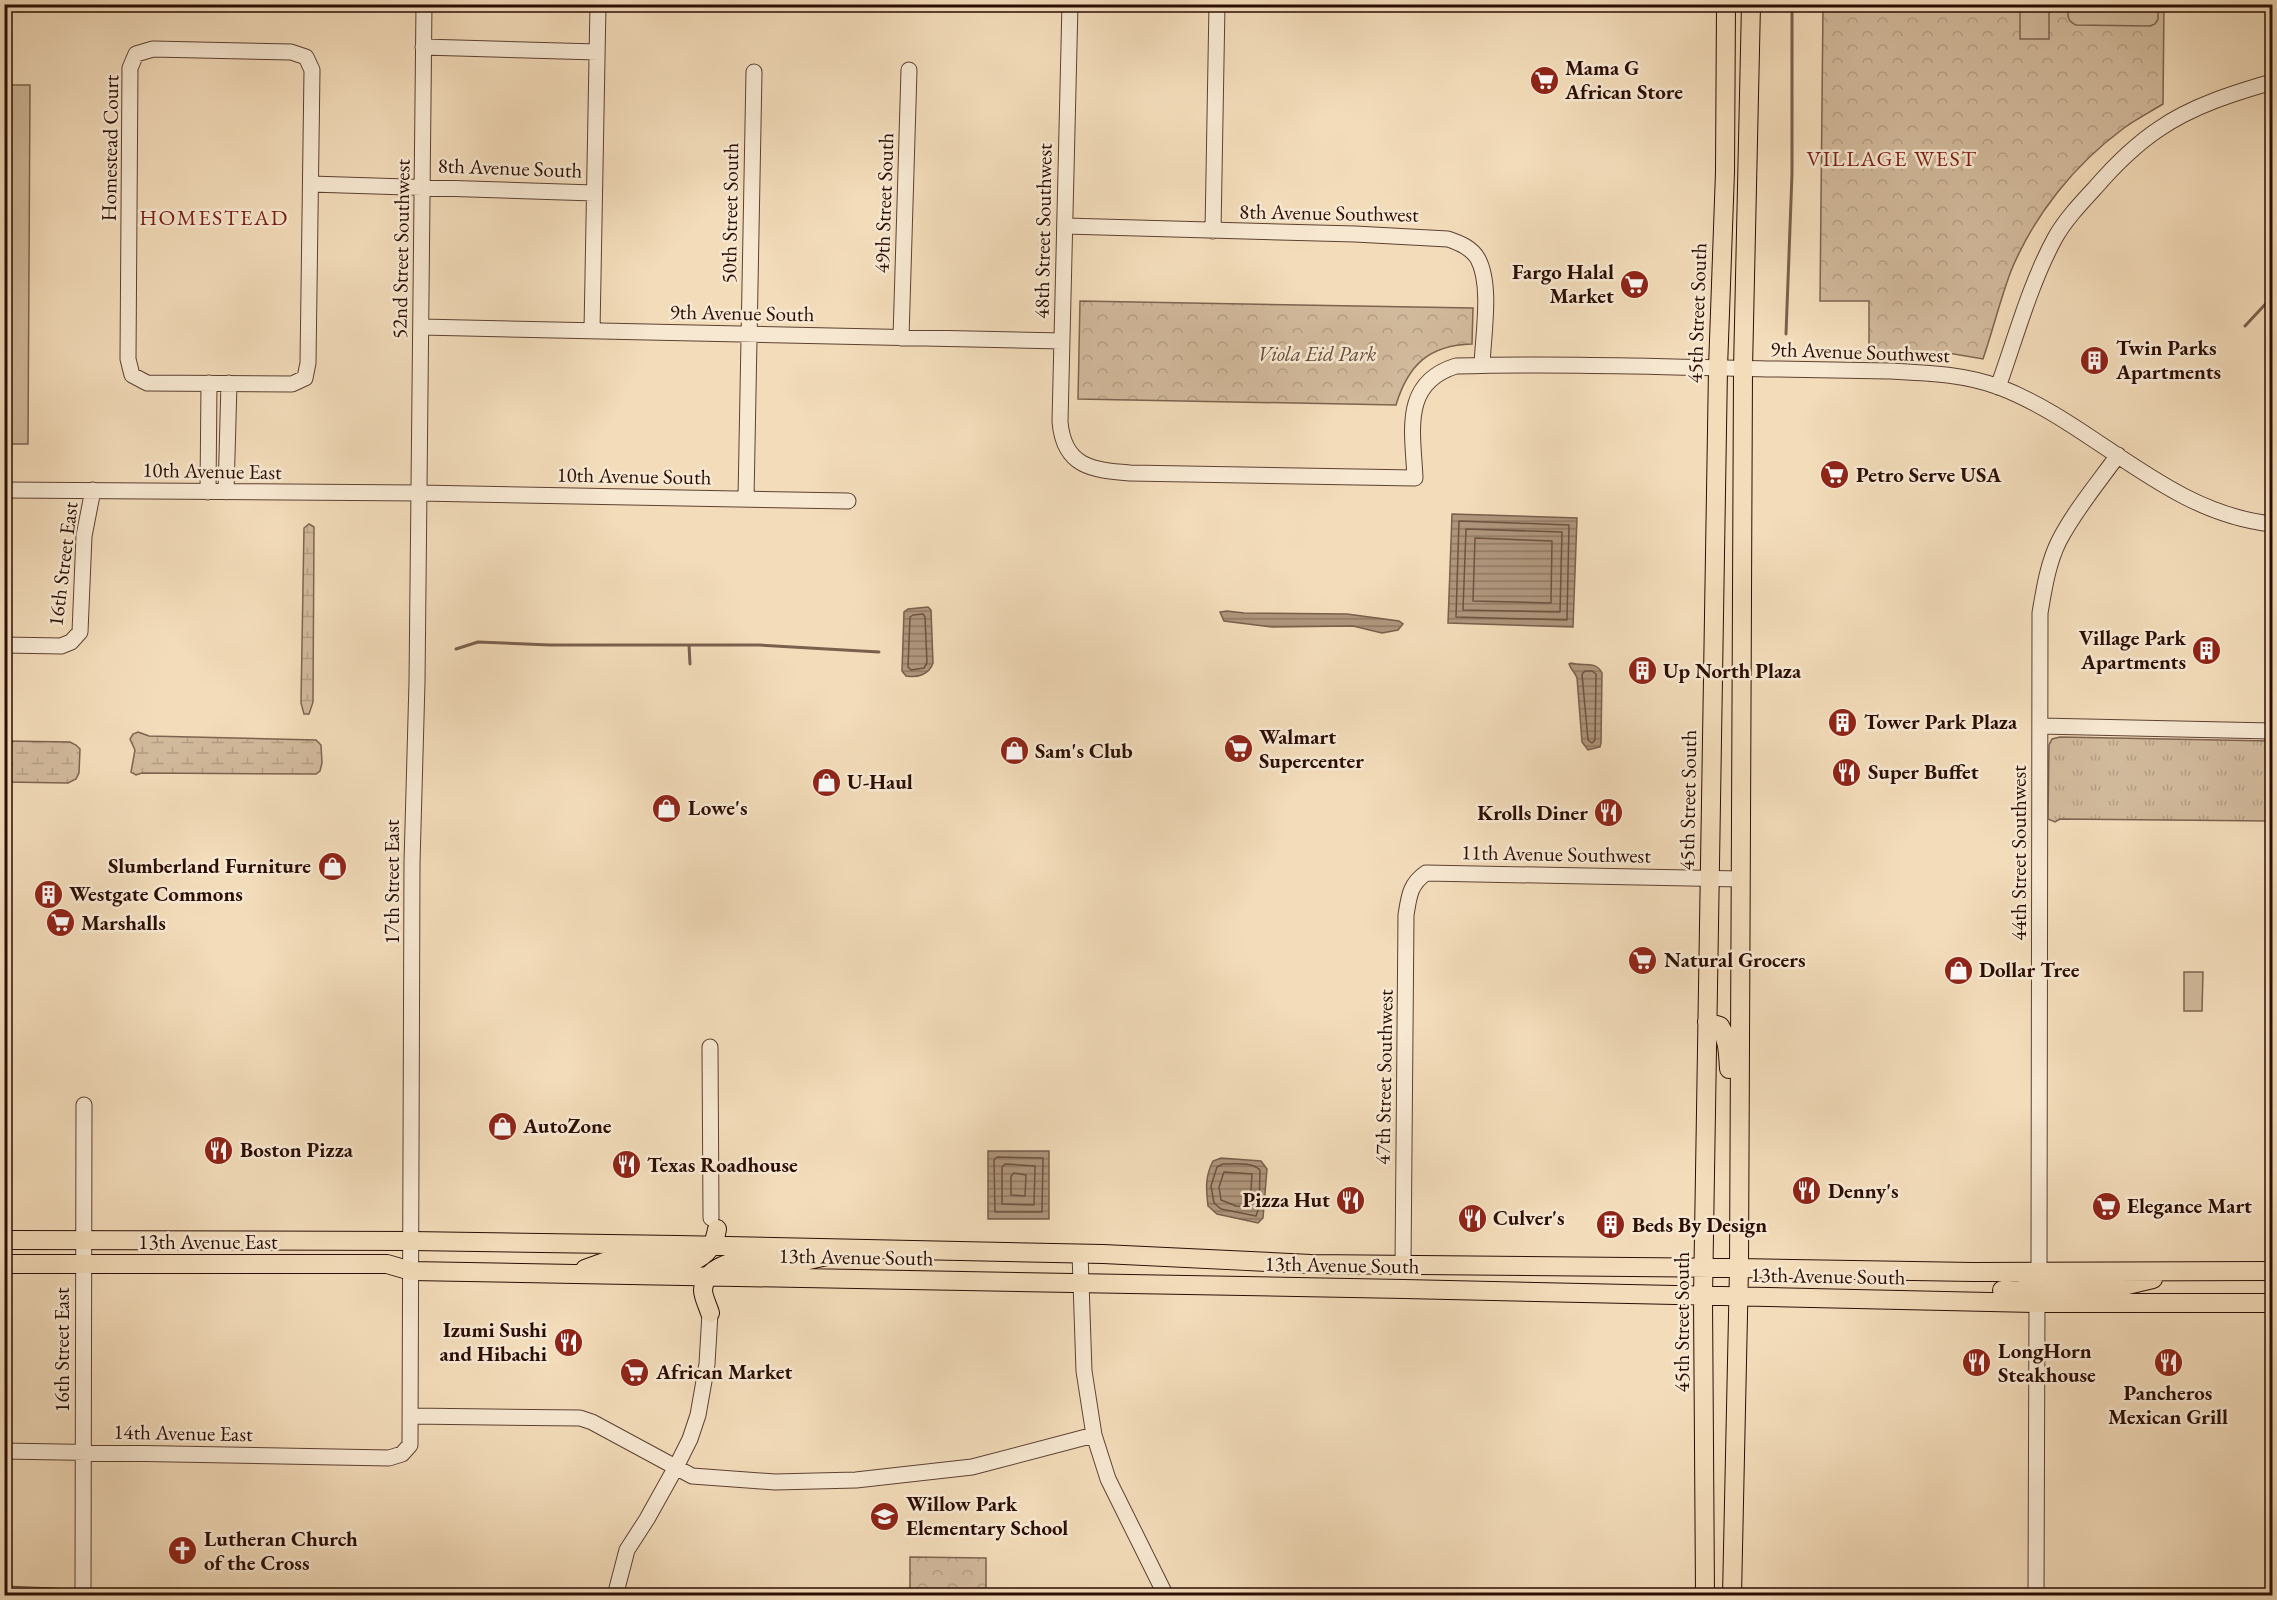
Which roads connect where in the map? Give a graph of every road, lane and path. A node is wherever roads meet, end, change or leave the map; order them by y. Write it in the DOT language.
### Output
graph roads {
  1 [pos="424,4"];
  2 [pos="598,4"];
  3 [pos="1070,4"];
  4 [pos="1217,4"];
  5 [pos="1726,4"];
  6 [pos="1751,4"];
  7 [pos="423,47"];
  8 [pos="597,52"];
  9 [pos="909,70"];
  10 [pos="754,72"];
  11 [pos="2272,82"];
  12 [pos="311,184"];
  13 [pos="423,186"];
  14 [pos="594,193"];
  15 [pos="1065,226"];
  16 [pos="1213,231"];
  17 [pos="421,327"];
  18 [pos="592,331"];
  19 [pos="748,334"];
  20 [pos="901,338"];
  21 [pos="1062,341"];
  22 [pos="1482,365"];
  23 [pos="1718,368"];
  24 [pos="1743,369"];
  25 [pos="209,383"];
  26 [pos="229,383"];
  27 [pos="1998,387"];
  28 [pos="2118,455"];
  29 [pos="1716,488"];
  30 [pos="4,490"];
  31 [pos="93,490"];
  32 [pos="208,492"];
  33 [pos="226,492"];
  34 [pos="419,493"];
  35 [pos="746,499"];
  36 [pos="848,501"];
  37 [pos="2272,524"];
  38 [pos="1714,622"];
  39 [pos="1741,623"];
  40 [pos="4,645"];
  41 [pos="2040,726"];
  42 [pos="2272,731"];
  43 [pos="1742,759"];
  44 [pos="1710,878"];
  45 [pos="1740,879"];
  46 [pos="1409,890"];
  47 [pos="1708,938"];
  48 [pos="1707,1022"];
  49 [pos="1741,1022"];
  50 [pos="710,1047"];
  51 [pos="84,1105"];
  52 [pos="1738,1160"];
  53 [pos="714,1224"];
  54 [pos="4,1240"];
  55 [pos="84,1241"];
  56 [pos="411,1241"];
  57 [pos="677,1245"];
  58 [pos="711,1247"];
  59 [pos="745,1248"];
  60 [pos="853,1250"];
  61 [pos="1080,1253"];
  62 [pos="4,1264"];
  63 [pos="1403,1265"];
  64 [pos="84,1266"];
  65 [pos="1704,1268"];
  66 [pos="1739,1268"];
  67 [pos="411,1271"];
  68 [pos="2272,1271"];
  69 [pos="2039,1272"];
  70 [pos="2187,1272"];
  71 [pos="572,1274"];
  72 [pos="742,1278"];
  73 [pos="1080,1283"];
  74 [pos="706,1284"];
  75 [pos="1266,1287"];
  76 [pos="1703,1297"];
  77 [pos="1738,1297"];
  78 [pos="1890,1300"];
  79 [pos="2037,1303"];
  80 [pos="2272,1303"];
  81 [pos="710,1313"];
  82 [pos="411,1416"];
  83 [pos="1704,1431"];
  84 [pos="1094,1435"];
  85 [pos="4,1451"];
  86 [pos="82,1453"];
  87 [pos="676,1467"];
  88 [pos="1719,1592"];
  89 [pos="4,1594"];
  90 [pos="54,1596"];
  91 [pos="82,1596"];
  92 [pos="615,1596"];
  93 [pos="1166,1596"];
  94 [pos="2036,1596"];
  1 -- 7 [label="street, 52nd Street Southwest"];
  2 -- 8 [label="street"];
  3 -- 15 [label="street, 48th Street Southwest"];
  4 -- 16 [label="street"];
  5 -- 23 [label="main road, 45th Street South"];
  6 -- 24 [label="main road"];
  7 -- 8 [label="street"];
  7 -- 13 [label="street, 52nd Street Southwest"];
  8 -- 14 [label="street"];
  9 -- 20 [label="street, 49th Street South"];
  10 -- 19 [label="street, 50th Street South"];
  11 -- 27 [label="street"];
  12 -- 13 [label="street, 8th Avenue South"];
  12 -- 25 [label="street, Homestead Court"];
  12 -- 26 [label="street, Homestead Court"];
  13 -- 14 [label="street, 8th Avenue South"];
  13 -- 17 [label="street, 52nd Street Southwest"];
  14 -- 18 [label="street"];
  15 -- 16 [label="street, 8th Avenue Southwest"];
  15 -- 21 [label="street, 48th Street Southwest"];
  16 -- 22 [label="street, 8th Avenue Southwest"];
  17 -- 18 [label="street, 9th Avenue South"];
  17 -- 34 [label="street, 52nd Street Southwest"];
  18 -- 19 [label="street, 9th Avenue South"];
  19 -- 20 [label="street, 9th Avenue South"];
  19 -- 35 [label="street, 50th Street South"];
  20 -- 21 [label="street, 9th Avenue South"];
  21 -- 22 [label="street, 48th Street Southwest"];
  22 -- 23 [label="street, 9th Avenue Southwest"];
  23 -- 24 [label="street, 9th Avenue Southwest"];
  23 -- 29 [label="main road, 45th Street South"];
  24 -- 27 [label="street, 9th Avenue Southwest"];
  24 -- 39 [label="main road"];
  25 -- 26 [label="street, Homestead Court"];
  25 -- 32 [label="street"];
  26 -- 33 [label="street"];
  27 -- 28 [label="street, 9th Avenue Southwest"];
  28 -- 37 [label="street, 9th Avenue Southwest"];
  28 -- 41 [label="street, 44th Street Southwest"];
  29 -- 38 [label="main road, 45th Street South"];
  29 -- 39 [label="main road"];
  30 -- 31 [label="street, 10th Avenue East"];
  31 -- 32 [label="street, 10th Avenue East"];
  31 -- 40 [label="street, 16th Street East"];
  32 -- 33 [label="street, 10th Avenue East"];
  33 -- 34 [label="street, 10th Avenue East"];
  34 -- 35 [label="street, 10th Avenue South"];
  34 -- 56 [label="street, 17th Street East"];
  35 -- 36 [label="street, 10th Avenue South"];
  38 -- 43 [label="main road"];
  38 -- 44 [label="main road, 45th Street South"];
  39 -- 43 [label="main road"];
  41 -- 42 [label="street"];
  41 -- 69 [label="street, 44th Street Southwest"];
  43 -- 45 [label="main road"];
  44 -- 45 [label="street, 11th Avenue Southwest"];
  44 -- 46 [label="street, 11th Avenue Southwest"];
  44 -- 47 [label="main road, 45th Street South"];
  45 -- 49 [label="main road"];
  46 -- 63 [label="street, 47th Street Southwest"];
  47 -- 48 [label="main road, 45th Street South"];
  47 -- 49 [label="main road"];
  48 -- 52 [label="main road"];
  48 -- 65 [label="main road, 45th Street South"];
  49 -- 52 [label="main road"];
  50 -- 53 [label="street"];
  51 -- 55 [label="street, 16th Street East"];
  52 -- 66 [label="main road"];
  53 -- 57 [label="main road"];
  53 -- 58 [label="main road"];
  53 -- 59 [label="main road"];
  54 -- 55 [label="main road, 13th Avenue East"];
  55 -- 56 [label="main road, 13th Avenue East"];
  55 -- 64 [label="street, 16th Street East"];
  56 -- 57 [label="main road, 13th Avenue South"];
  56 -- 67 [label="street, 17th Street East"];
  57 -- 58 [label="main road, 13th Avenue South"];
  58 -- 59 [label="main road, 13th Avenue South"];
  58 -- 71 [label="main road"];
  59 -- 60 [label="main road, 13th Avenue South"];
  60 -- 61 [label="main road, 13th Avenue South"];
  60 -- 74 [label="main road"];
  61 -- 63 [label="main road, 13th Avenue South"];
  61 -- 73 [label="street"];
  62 -- 64 [label="main road, 13th Avenue East"];
  63 -- 65 [label="main road, 13th Avenue South"];
  63 -- 75 [label="main road"];
  64 -- 67 [label="main road, 13th Avenue East"];
  64 -- 86 [label="street, 16th Street East"];
  65 -- 66 [label="main road, 13th Avenue South"];
  65 -- 76 [label="main road, 45th Street South"];
  66 -- 69 [label="main road, 13th Avenue South"];
  66 -- 77 [label="main road"];
  67 -- 71 [label="main road"];
  67 -- 82 [label="street, 17th Street East"];
  68 -- 70 [label="main road, 13th Avenue South"];
  69 -- 70 [label="main road, 13th Avenue South"];
  69 -- 78 [label="main road"];
  70 -- 79 [label="main road"];
  71 -- 74 [label="main road, 13th Avenue South"];
  72 -- 73 [label="main road, 13th Avenue South"];
  72 -- 74 [label="main road, 13th Avenue South"];
  72 -- 81 [label="main road"];
  73 -- 75 [label="main road, 13th Avenue South"];
  73 -- 84 [label="street"];
  74 -- 81 [label="main road"];
  75 -- 76 [label="main road, 13th Avenue South"];
  76 -- 77 [label="main road, 13th Avenue South"];
  76 -- 83 [label="main road, 45th Street South"];
  77 -- 78 [label="main road, 13th Avenue South"];
  77 -- 88 [label="main road"];
  78 -- 79 [label="main road, 13th Avenue South"];
  79 -- 80 [label="main road, 13th Avenue South"];
  79 -- 94 [label="street"];
  81 -- 87 [label="street"];
  82 -- 86 [label="street, 14th Avenue East"];
  82 -- 87 [label="street"];
  83 -- 88 [label="main road, 45th Street South"];
  83 -- 88 [label="main road"];
  84 -- 87 [label="street"];
  84 -- 93 [label="street"];
  85 -- 86 [label="street, 14th Avenue East"];
  86 -- 91 [label="street, 16th Street East"];
  87 -- 92 [label="street"];
  89 -- 90 [label="street"];
}
